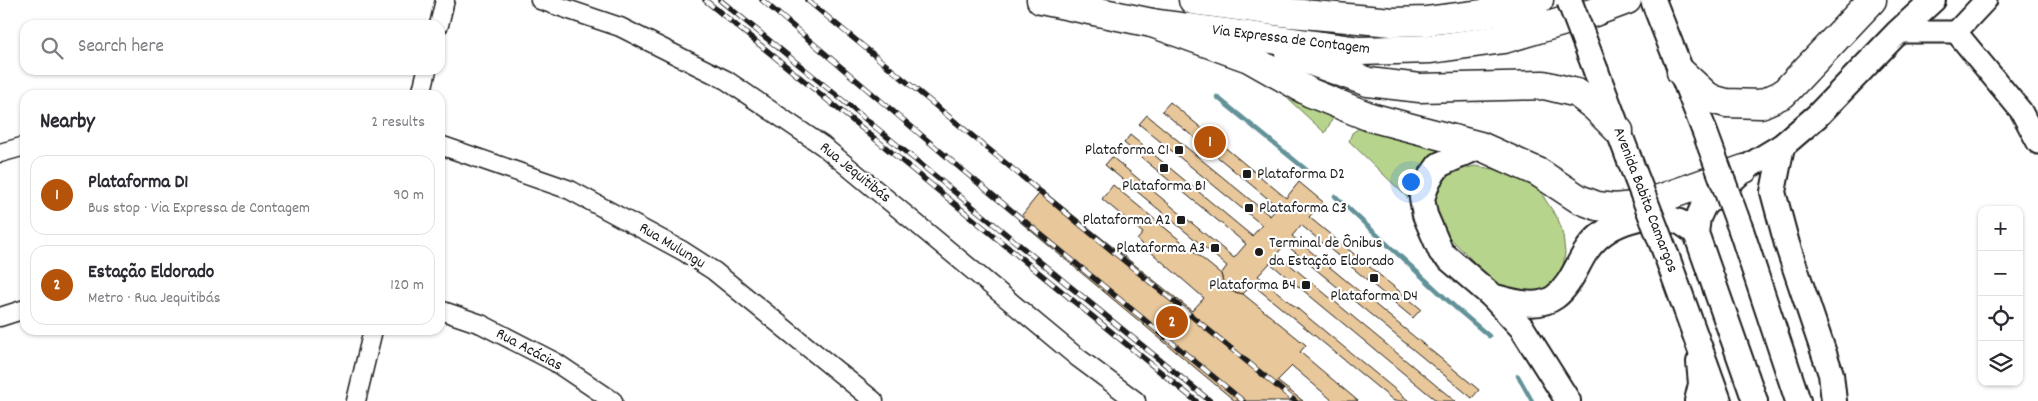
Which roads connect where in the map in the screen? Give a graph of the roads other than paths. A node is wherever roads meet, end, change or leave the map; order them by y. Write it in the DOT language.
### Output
graph roads {
  1 [pos="445,0"];
  2 [pos="540,0"];
  3 [pos="1041,0"];
  4 [pos="1193,0"];
  5 [pos="1332,0"];
  6 [pos="1539,0"];
  7 [pos="1569,0"];
  8 [pos="1627,0"];
  9 [pos="1653,0"];
  10 [pos="1872,0"];
  11 [pos="1933,0"];
  12 [pos="1986,0"];
  13 [pos="440,20"];
  14 [pos="1392,22"];
  15 [pos="1152,23"];
  16 [pos="1898,32"];
  17 [pos="1956,32"];
  18 [pos="1240,34"];
  19 [pos="1681,72"];
  20 [pos="427,75"];
  21 [pos="422,90"];
  22 [pos="1619,131"];
  23 [pos="2038,143"];
  24 [pos="1480,146"];
  25 [pos="1782,146"];
  26 [pos="20,147"];
  27 [pos="445,147"];
  28 [pos="0,153"];
  29 [pos="1744,169"];
  30 [pos="1696,234"];
  31 [pos="1492,296"];
  32 [pos="20,311"];
  33 [pos="445,312"];
  34 [pos="0,317"];
  35 [pos="372,335"];
  36 [pos="1698,345"];
  37 [pos="356,401"];
  38 [pos="613,401"];
  39 [pos="874,401"];
  40 [pos="1136,401"];
  41 [pos="1569,401"];
  42 [pos="1697,401"];
  43 [pos="1719,401"];
  44 [pos="1755,401"];
  45 [pos="1798,401"];
  46 [pos="1834,401"];
  1 -- 13 [label="street"];
  2 -- 40 [label="street, Rua Jequitibás"];
  3 -- 15 [label="highway, Via Expressa de Contagem"];
  4 -- 14 [label="highway, Via Expressa de Contagem"];
  5 -- 14 [label="highway"];
  6 -- 14 [label="highway, Via Expressa de Contagem"];
  7 -- 22 [label="main road, Avenida Babita Camargos, bridge"];
  8 -- 18 [label="highway, Via Expressa de Contagem"];
  9 -- 19 [label="main road"];
  10 -- 19 [label="highway"];
  11 -- 16 [label="main road"];
  12 -- 17 [label="street"];
  15 -- 18 [label="highway, Via Expressa de Contagem"];
  15 -- 24 [label="highway"];
  16 -- 17 [label="street"];
  16 -- 25 [label="main road"];
  17 -- 23 [label="street"];
  18 -- 22 [label="highway"];
  19 -- 45 [label="main road, bridge"];
  20 -- 21 [label="street"];
  22 -- 36 [label="main road, Avenida Babita Camargos, bridge"];
  24 -- 29 [label="highway"];
  24 -- 31 [label="main road"];
  25 -- 29 [label="main road"];
  25 -- 46 [label="main road"];
  26 -- 28 [label="street"];
  27 -- 39 [label="street, Rua Mulungu"];
  29 -- 30 [label="main road"];
  30 -- 31 [label="main road"];
  30 -- 44 [label="main road"];
  31 -- 41 [label="main road"];
  32 -- 34 [label="street"];
  33 -- 38 [label="street, Rua Acácias"];
  35 -- 37 [label="street"];
  36 -- 42 [label="main road"];
  36 -- 43 [label="main road, Avenida Babita Camargos"];
}
